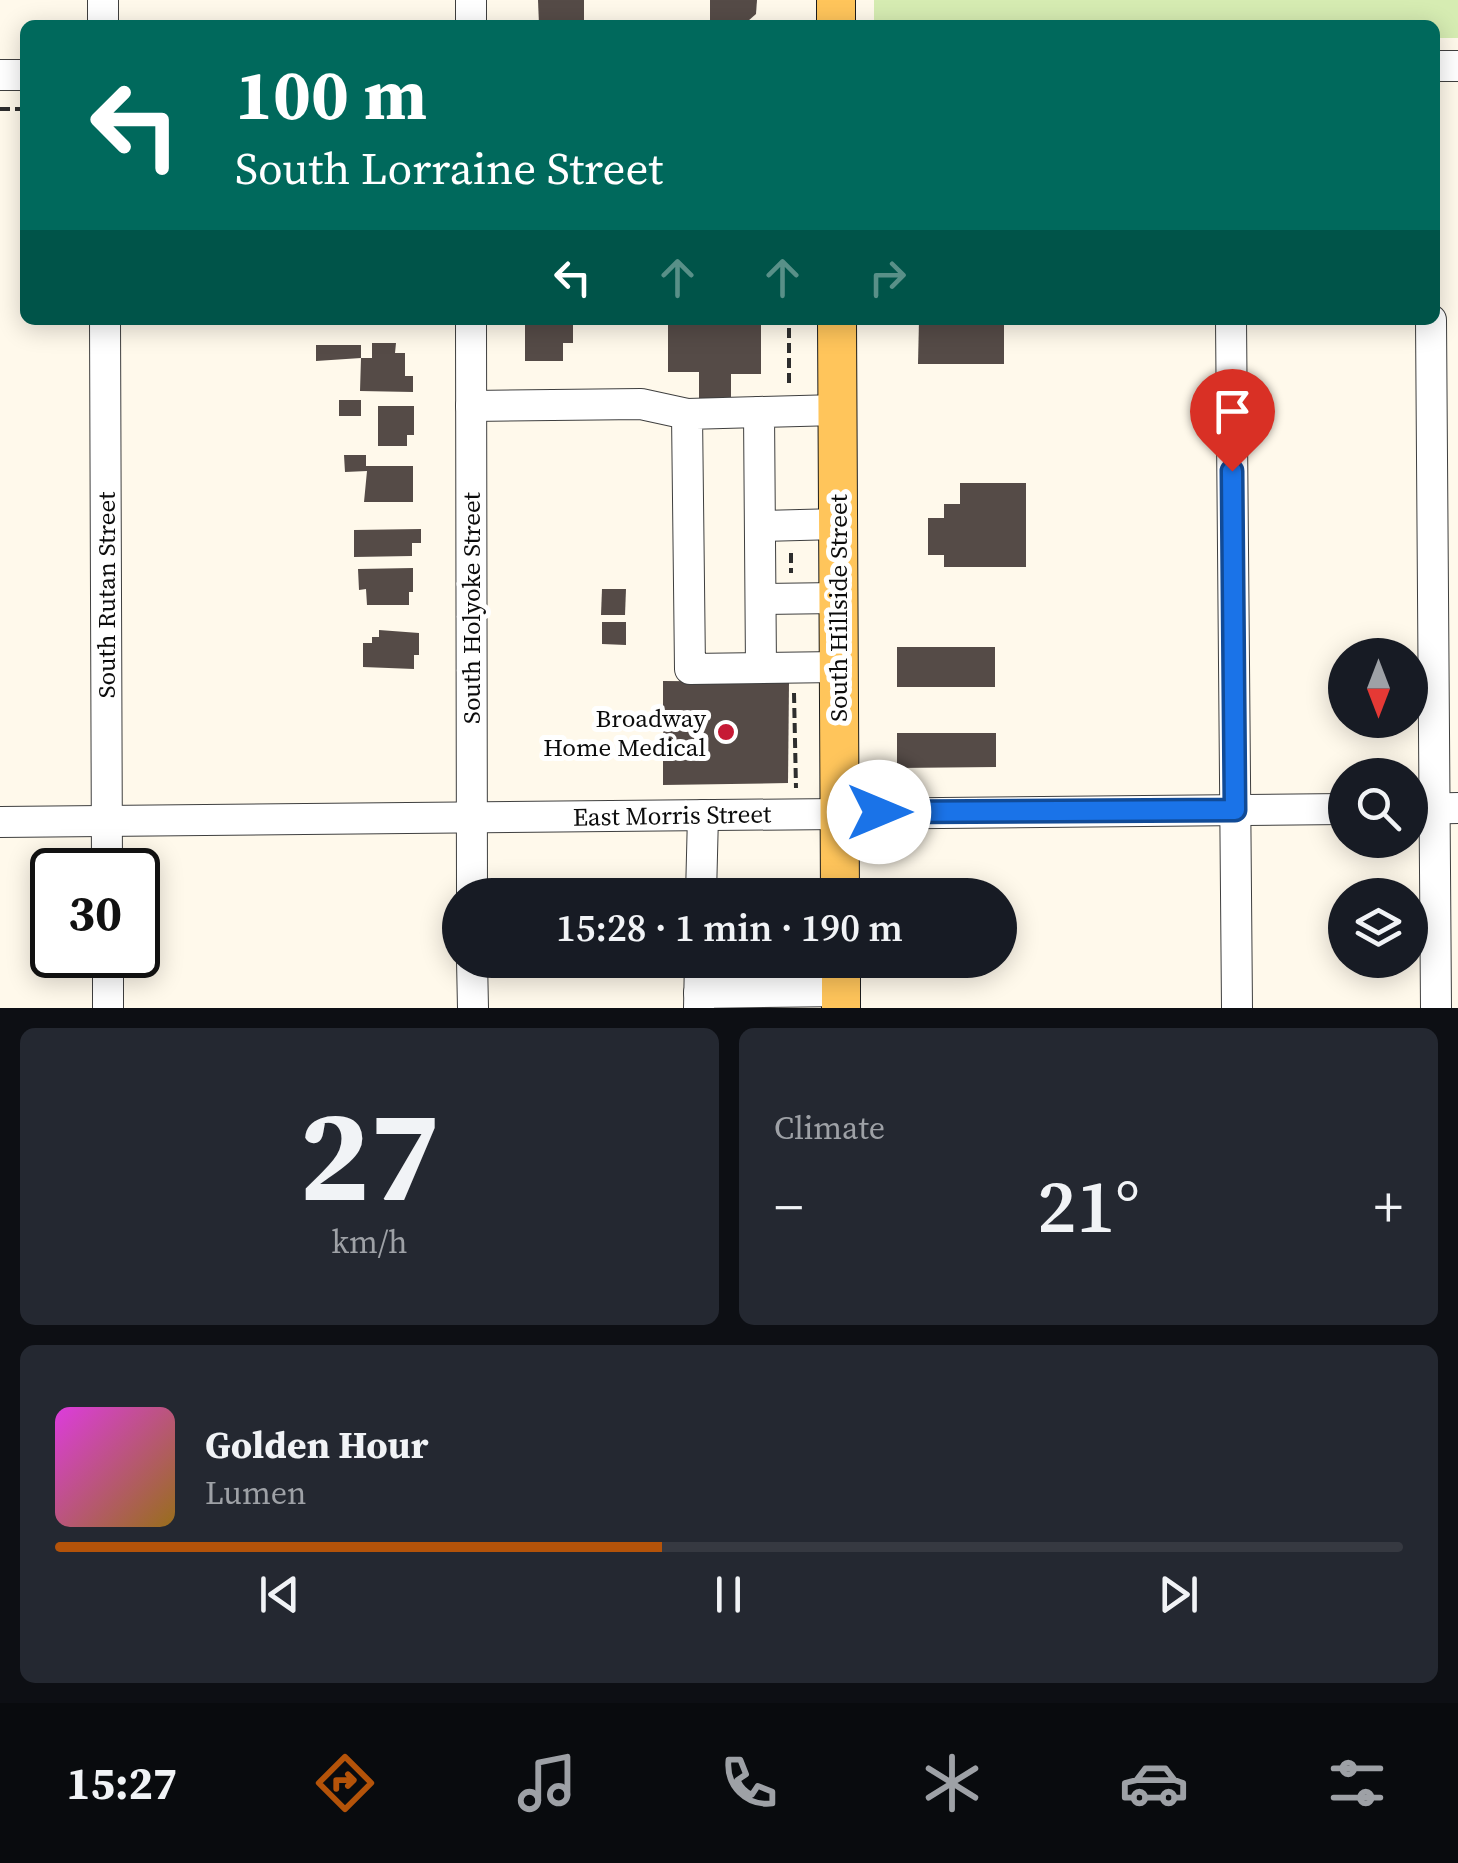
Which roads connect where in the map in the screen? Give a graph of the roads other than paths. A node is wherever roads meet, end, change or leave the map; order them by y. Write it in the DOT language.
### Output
graph roads {
  1 [pos="105,325"];
  2 [pos="471,325"];
  3 [pos="837,325"];
  4 [pos="1232,325"];
  5 [pos="1431,325"];
  6 [pos="471,406"];
  7 [pos="838,410"];
  8 [pos="758,412"];
  9 [pos="688,414"];
  10 [pos="838,524"];
  11 [pos="760,526"];
  12 [pos="838,598"];
  13 [pos="761,599"];
  14 [pos="838,667"];
  15 [pos="762,668"];
  16 [pos="1328,809"];
  17 [pos="1434,809"];
  18 [pos="1235,810"];
  19 [pos="839,812"];
  20 [pos="702,815"];
  21 [pos="472,819"];
  22 [pos="0,822"];
  23 [pos="107,822"];
  24 [pos="108,848"];
  25 [pos="472,878"];
  26 [pos="701,878"];
  27 [pos="840,878"];
  28 [pos="108,978"];
  29 [pos="472,978"];
  30 [pos="841,986"];
  31 [pos="699,1001"];
  32 [pos="108,1008"];
  33 [pos="473,1008"];
  34 [pos="1237,1008"];
  35 [pos="1436,1008"];
  1 -- 23 [label="street, South Rutan Street"];
  2 -- 6 [label="street, South Holyoke Street"];
  3 -- 7 [label="main road, South Hillside Street"];
  4 -- 18 [label="street"];
  5 -- 17 [label="street"];
  6 -- 9 [label="street"];
  6 -- 21 [label="street, South Holyoke Street"];
  7 -- 8 [label="street"];
  7 -- 10 [label="main road, South Hillside Street"];
  8 -- 9 [label="street"];
  8 -- 11 [label="street"];
  9 -- 15 [label="street"];
  10 -- 11 [label="street"];
  10 -- 12 [label="main road, South Hillside Street"];
  11 -- 13 [label="street"];
  12 -- 13 [label="street"];
  12 -- 14 [label="main road, South Hillside Street"];
  13 -- 15 [label="street"];
  14 -- 15 [label="street"];
  14 -- 19 [label="main road, South Hillside Street"];
  16 -- 18 [label="street, East Morris Street"];
  17 -- 35 [label="street"];
  18 -- 19 [label="street, East Morris Street"];
  18 -- 34 [label="street"];
  19 -- 20 [label="street, East Morris Street"];
  19 -- 27 [label="main road, South Hillside Street"];
  20 -- 21 [label="street, East Morris Street"];
  20 -- 26 [label="street"];
  21 -- 23 [label="street, East Morris Street"];
  21 -- 25 [label="street, South Holyoke Street"];
  22 -- 23 [label="street, East Morris Street"];
  23 -- 24 [label="street, South Rutan Street"];
  28 -- 32 [label="street"];
  29 -- 33 [label="street"];
  30 -- 31 [label="street"];
}
